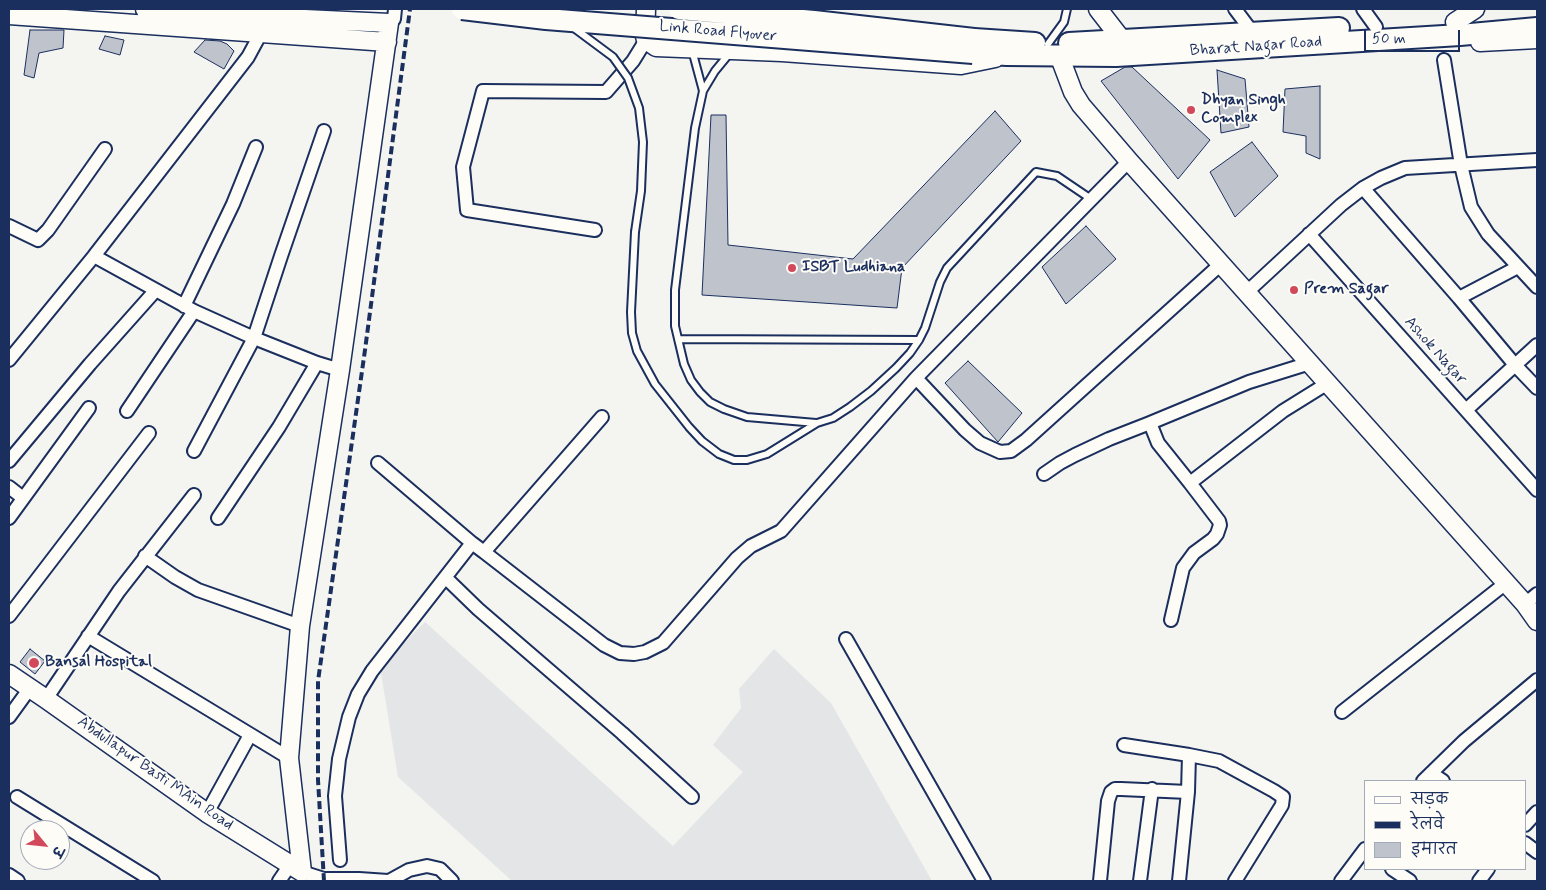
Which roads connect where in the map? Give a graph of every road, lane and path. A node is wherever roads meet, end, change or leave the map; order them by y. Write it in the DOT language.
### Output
graph roads {
  1 [pos="145,9"];
  2 [pos="462,9"];
  3 [pos="646,9"];
  4 [pos="692,9"];
  5 [pos="1067,9"];
  6 [pos="1098,9"];
  7 [pos="1235,9"];
  8 [pos="1363,9"];
  9 [pos="685,13"];
  10 [pos="1537,14"];
  11 [pos="9,15"];
  12 [pos="392,16"];
  13 [pos="259,20"];
  14 [pos="562,20"];
  15 [pos="1467,24"];
  16 [pos="692,25"];
  17 [pos="1376,26"];
  18 [pos="1537,28"];
  19 [pos="1253,33"];
  20 [pos="1537,38"];
  21 [pos="646,40"];
  22 [pos="1122,40"];
  23 [pos="387,42"];
  24 [pos="974,46"];
  25 [pos="1054,49"];
  26 [pos="692,50"];
  27 [pos="732,51"];
  28 [pos="1008,55"];
  29 [pos="1444,60"];
  30 [pos="703,91"];
  31 [pos="324,131"];
  32 [pos="256,147"];
  33 [pos="105,149"];
  34 [pos="1537,160"];
  35 [pos="1128,161"];
  36 [pos="1461,165"];
  37 [pos="1363,188"];
  38 [pos="1091,199"];
  39 [pos="9,226"];
  40 [pos="596,230"];
  41 [pos="1309,234"];
  42 [pos="94,256"];
  43 [pos="1221,264"];
  44 [pos="1518,266"];
  45 [pos="1537,287"];
  46 [pos="156,291"];
  47 [pos="1247,292"];
  48 [pos="1460,298"];
  49 [pos="189,309"];
  50 [pos="254,338"];
  51 [pos="678,339"];
  52 [pos="919,340"];
  53 [pos="1537,345"];
  54 [pos="9,360"];
  55 [pos="317,363"];
  56 [pos="1310,363"];
  57 [pos="1515,365"];
  58 [pos="340,370"];
  59 [pos="916,378"];
  60 [pos="1328,383"];
  61 [pos="1537,388"];
  62 [pos="89,408"];
  63 [pos="127,410"];
  64 [pos="1466,410"];
  65 [pos="602,417"];
  66 [pos="817,423"];
  67 [pos="1150,423"];
  68 [pos="149,433"];
  69 [pos="194,451"];
  70 [pos="9,461"];
  71 [pos="378,463"];
  72 [pos="1044,474"];
  73 [pos="1190,483"];
  74 [pos="9,486"];
  75 [pos="1537,490"];
  76 [pos="194,495"];
  77 [pos="23,498"];
  78 [pos="9,518"];
  79 [pos="218,518"];
  80 [pos="472,543"];
  81 [pos="484,552"];
  82 [pos="145,556"];
  83 [pos="446,578"];
  84 [pos="1506,583"];
  85 [pos="1531,599"];
  86 [pos="9,616"];
  87 [pos="1171,620"];
  88 [pos="1537,621"];
  89 [pos="300,626"];
  90 [pos="88,636"];
  91 [pos="846,639"];
  92 [pos="9,674"];
  93 [pos="1537,680"];
  94 [pos="30,688"];
  95 [pos="46,698"];
  96 [pos="1342,712"];
  97 [pos="9,717"];
  98 [pos="250,734"];
  99 [pos="1124,745"];
  100 [pos="1189,755"];
  101 [pos="289,758"];
  102 [pos="1427,777"];
  103 [pos="1152,789"];
  104 [pos="1188,792"];
  105 [pos="17,797"];
  106 [pos="692,797"];
  107 [pos="1537,812"];
  108 [pos="207,813"];
  109 [pos="1526,824"];
  110 [pos="1526,844"];
  111 [pos="1364,850"];
  112 [pos="1537,852"];
  113 [pos="340,860"];
  114 [pos="1394,870"];
  115 [pos="1487,870"];
  116 [pos="299,873"];
  117 [pos="9,875"];
  118 [pos="371,880"];
  119 [pos="18,881"];
  120 [pos="152,881"];
  121 [pos="279,881"];
  122 [pos="388,881"];
  123 [pos="452,881"];
  124 [pos="984,881"];
  125 [pos="1100,881"];
  126 [pos="1140,881"];
  127 [pos="1179,881"];
  128 [pos="1235,881"];
  129 [pos="1341,881"];
  130 [pos="1410,881"];
  131 [pos="1479,881"];
  1 -- 13 [label="street"];
  2 -- 14 [label="main road, Link Road Flyover, bridge"];
  3 -- 21 [label="street"];
  4 -- 9 [label="lane"];
  5 -- 25 [label="lane"];
  6 -- 22 [label="street"];
  7 -- 19 [label="street"];
  8 -- 17 [label="street"];
  9 -- 24 [label="main road, Link Road Flyover, bridge"];
  10 -- 15 [label="main road"];
  11 -- 13 [label="street"];
  12 -- 13 [label="street"];
  12 -- 23 [label="street"];
  13 -- 23 [label="street"];
  13 -- 42 [label="street"];
  14 -- 24 [label="main road, Link Road Flyover, bridge"];
  14 -- 66 [label="lane, bridge"];
  15 -- 17 [label="main road, Bharat Nagar Road"];
  15 -- 18 [label="main road"];
  15 -- 20 [label="street, Bharat Nagar Road"];
  15 -- 25 [label="main road, Bharat Nagar Road"];
  16 -- 26 [label="lane"];
  17 -- 19 [label="main road, Bharat Nagar Road"];
  19 -- 22 [label="main road, Bharat Nagar Road"];
  21 -- 26 [label="street"];
  21 -- 40 [label="street"];
  22 -- 25 [label="main road, Bharat Nagar Road"];
  23 -- 58 [label="street"];
  24 -- 25 [label="main road, Bharat Nagar Road"];
  24 -- 28 [label="main road, Bharat Nagar Road"];
  25 -- 28 [label="main road, Bharat Nagar Road"];
  25 -- 35 [label="street"];
  26 -- 27 [label="street"];
  26 -- 30 [label="lane"];
  27 -- 28 [label="street"];
  27 -- 30 [label="lane"];
  29 -- 36 [label="street"];
  30 -- 51 [label="lane"];
  31 -- 50 [label="street"];
  32 -- 49 [label="street"];
  33 -- 39 [label="street"];
  34 -- 36 [label="street"];
  35 -- 38 [label="street"];
  35 -- 43 [label="street"];
  36 -- 37 [label="street"];
  36 -- 44 [label="street"];
  37 -- 41 [label="street"];
  37 -- 48 [label="street"];
  38 -- 52 [label="lane"];
  38 -- 59 [label="street"];
  41 -- 47 [label="street"];
  41 -- 64 [label="street, Ashok Nagar"];
  42 -- 46 [label="street"];
  42 -- 54 [label="street"];
  43 -- 47 [label="street"];
  43 -- 59 [label="street"];
  44 -- 45 [label="street"];
  44 -- 48 [label="street"];
  46 -- 49 [label="street"];
  46 -- 70 [label="street"];
  47 -- 56 [label="street"];
  48 -- 57 [label="street"];
  49 -- 50 [label="street"];
  49 -- 63 [label="street"];
  50 -- 55 [label="street"];
  50 -- 69 [label="street"];
  51 -- 52 [label="lane"];
  51 -- 66 [label="lane"];
  52 -- 66 [label="lane"];
  53 -- 57 [label="street"];
  55 -- 58 [label="street"];
  55 -- 79 [label="street"];
  56 -- 60 [label="street"];
  56 -- 67 [label="street"];
  57 -- 61 [label="street"];
  57 -- 64 [label="street"];
  58 -- 89 [label="street"];
  59 -- 81 [label="street"];
  60 -- 73 [label="street"];
  60 -- 84 [label="street"];
  62 -- 77 [label="street"];
  64 -- 75 [label="street, Ashok Nagar"];
  65 -- 81 [label="street"];
  67 -- 72 [label="street"];
  67 -- 73 [label="street"];
  68 -- 86 [label="street"];
  71 -- 80 [label="street"];
  73 -- 87 [label="street"];
  74 -- 77 [label="street"];
  76 -- 82 [label="street"];
  77 -- 78 [label="street"];
  80 -- 81 [label="street"];
  80 -- 83 [label="street"];
  82 -- 89 [label="street"];
  82 -- 90 [label="street"];
  83 -- 106 [label="street"];
  83 -- 113 [label="street"];
  84 -- 85 [label="street"];
  84 -- 96 [label="street"];
  85 -- 88 [label="street"];
  89 -- 101 [label="street"];
  90 -- 95 [label="street"];
  90 -- 98 [label="street"];
  91 -- 124 [label="street"];
  92 -- 94 [label="street, Abdullapur Basti MAin Road"];
  93 -- 102 [label="street"];
  94 -- 95 [label="street, Abdullapur Basti MAin Road"];
  94 -- 97 [label="street"];
  95 -- 108 [label="street, Abdullapur Basti MAin Road"];
  98 -- 101 [label="street"];
  98 -- 108 [label="street"];
  99 -- 100 [label="street"];
  100 -- 104 [label="street"];
  100 -- 128 [label="street"];
  101 -- 116 [label="street"];
  103 -- 104 [label="street"];
  103 -- 125 [label="street"];
  103 -- 126 [label="street"];
  104 -- 127 [label="street"];
  105 -- 120 [label="street"];
  107 -- 109 [label="street"];
  108 -- 116 [label="street, Abdullapur Basti MAin Road"];
  110 -- 112 [label="street"];
  111 -- 129 [label="street"];
  114 -- 130 [label="street"];
  115 -- 131 [label="street"];
  116 -- 118 [label="street"];
  116 -- 121 [label="street"];
  117 -- 119 [label="street"];
  118 -- 122 [label="street"];
  122 -- 123 [label="street"];
}
